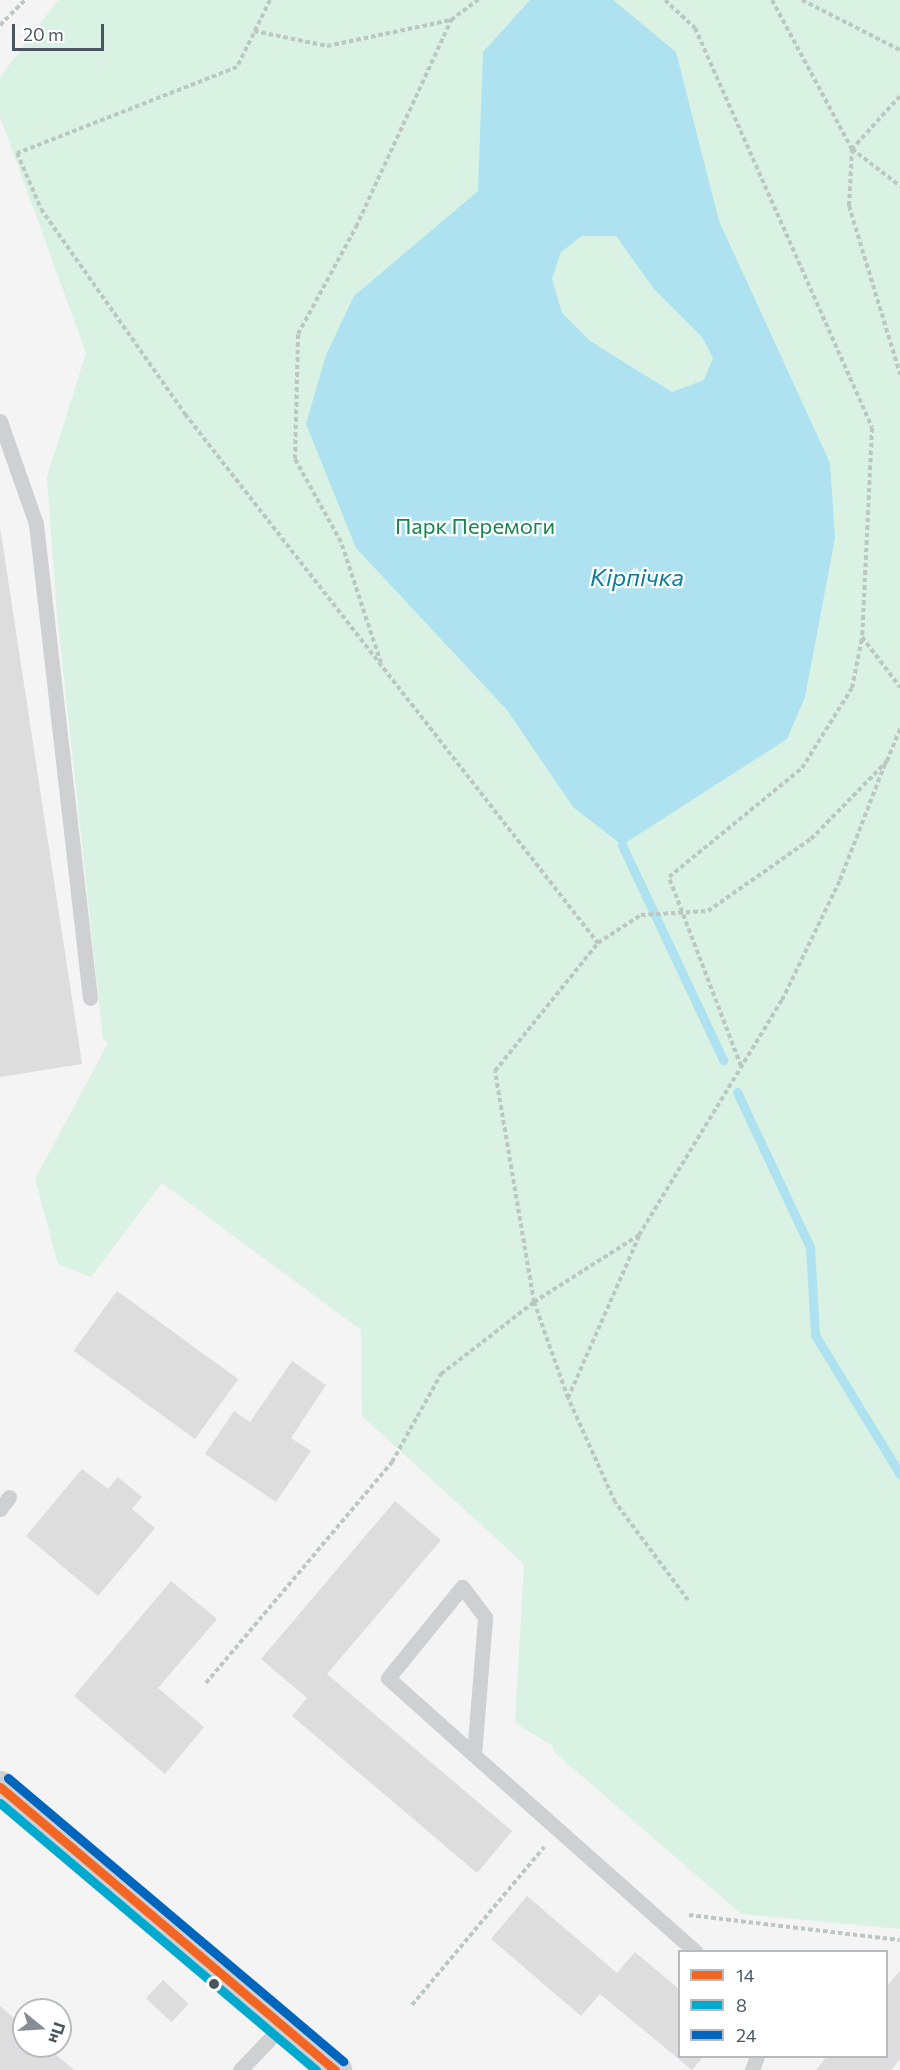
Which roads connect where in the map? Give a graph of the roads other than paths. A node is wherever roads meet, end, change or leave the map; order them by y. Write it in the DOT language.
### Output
graph roads {
  1 [pos="0,421"];
  2 [pos="90,998"];
  3 [pos="474,1755"];
  4 [pos="0,1787"];
  5 [pos="694,1950"];
  6 [pos="282,2026"];
  7 [pos="240,2070"];
  8 [pos="335,2070"];
  1 -- 2 [label="lane"];
  3 -- 3 [label="lane"];
  3 -- 5 [label="lane"];
  4 -- 6 [label="main road"];
  6 -- 7 [label="lane"];
  6 -- 8 [label="main road"];
}
